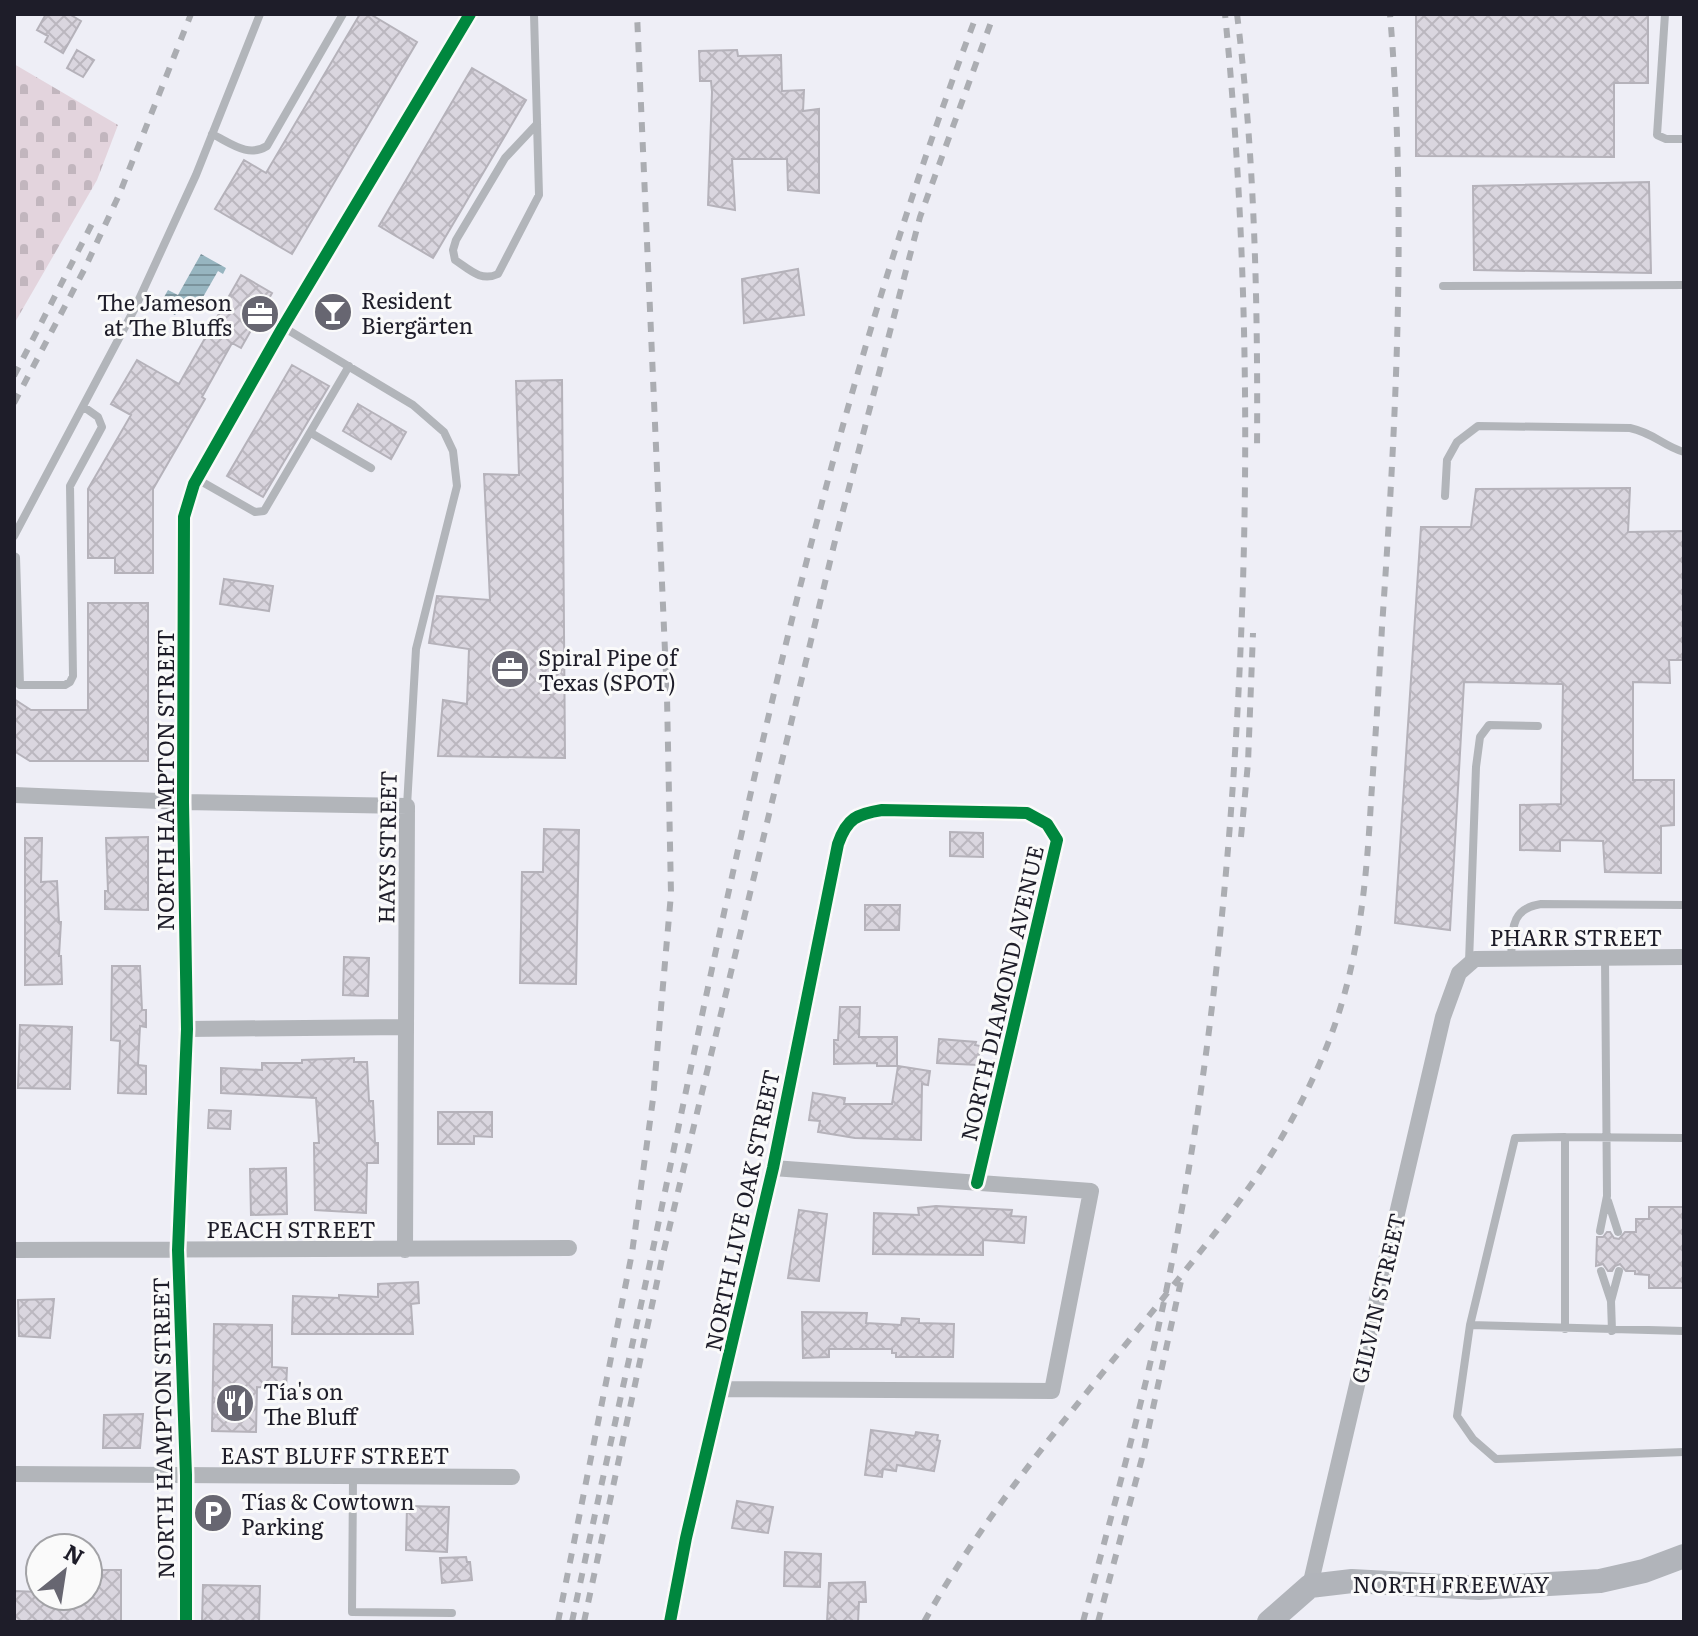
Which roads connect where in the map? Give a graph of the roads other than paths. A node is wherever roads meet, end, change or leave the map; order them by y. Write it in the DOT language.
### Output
graph roads {
  1 [pos="260,14"];
  2 [pos="343,14"];
  3 [pos="470,14"];
  4 [pos="534,14"];
  5 [pos="1665,14"];
  6 [pos="537,124"];
  7 [pos="212,134"];
  8 [pos="1684,139"];
  9 [pos="1684,285"];
  10 [pos="1443,286"];
  11 [pos="283,327"];
  12 [pos="349,366"];
  13 [pos="84,407"];
  14 [pos="311,433"];
  15 [pos="1684,452"];
  16 [pos="371,468"];
  17 [pos="197,479"];
  18 [pos="1445,496"];
  19 [pos="14,536"];
  20 [pos="14,556"];
  21 [pos="17,683"];
  22 [pos="1538,726"];
  23 [pos="14,795"];
  24 [pos="183,802"];
  25 [pos="407,806"];
  26 [pos="1038,820"];
  27 [pos="1684,905"];
  28 [pos="1684,957"];
  29 [pos="1605,958"];
  30 [pos="1511,959"];
  31 [pos="1469,962"];
  32 [pos="406,1027"];
  33 [pos="187,1029"];
  34 [pos="1565,1137"];
  35 [pos="1606,1137"];
  36 [pos="1684,1138"];
  37 [pos="773,1168"];
  38 [pos="977,1183"];
  39 [pos="1607,1196"];
  40 [pos="1600,1231"];
  41 [pos="1618,1232"];
  42 [pos="569,1248"];
  43 [pos="14,1250"];
  44 [pos="178,1250"];
  45 [pos="405,1250"];
  46 [pos="1601,1271"];
  47 [pos="1619,1271"];
  48 [pos="1611,1301"];
  49 [pos="1470,1325"];
  50 [pos="1565,1329"];
  51 [pos="1612,1331"];
  52 [pos="1684,1331"];
  53 [pos="722,1389"];
  54 [pos="1684,1452"];
  55 [pos="14,1474"];
  56 [pos="186,1475"];
  57 [pos="353,1476"];
  58 [pos="512,1477"];
  59 [pos="1684,1556"];
  60 [pos="1310,1586"];
  61 [pos="452,1613"];
  62 [pos="186,1622"];
  63 [pos="670,1622"];
  64 [pos="1269,1622"];
  1 -- 7 [label="lane"];
  2 -- 7 [label="lane"];
  3 -- 11 [label="street, NORTH HAMPTON STREET"];
  4 -- 6 [label="lane"];
  5 -- 8 [label="lane"];
  6 -- 6 [label="lane"];
  7 -- 13 [label="lane"];
  9 -- 10 [label="lane"];
  11 -- 12 [label="lane"];
  11 -- 17 [label="street, NORTH HAMPTON STREET"];
  12 -- 14 [label="lane"];
  12 -- 25 [label="lane, HAYS STREET"];
  13 -- 19 [label="lane"];
  13 -- 21 [label="lane"];
  14 -- 16 [label="lane"];
  14 -- 17 [label="lane"];
  15 -- 18 [label="lane"];
  17 -- 24 [label="street, NORTH HAMPTON STREET"];
  20 -- 21 [label="lane"];
  22 -- 31 [label="lane"];
  23 -- 24 [label="street"];
  24 -- 25 [label="street"];
  24 -- 33 [label="street, NORTH HAMPTON STREET"];
  25 -- 32 [label="street, HAYS STREET"];
  26 -- 37 [label="street, NORTH LIVE OAK STREET"];
  26 -- 38 [label="street, NORTH DIAMOND AVENUE"];
  27 -- 30 [label="lane"];
  28 -- 29 [label="street, PHARR STREET"];
  29 -- 30 [label="street, PHARR STREET"];
  29 -- 35 [label="lane"];
  30 -- 31 [label="street, PHARR STREET"];
  31 -- 60 [label="street, GILVIN STREET"];
  32 -- 33 [label="street"];
  32 -- 45 [label="street, HAYS STREET"];
  33 -- 44 [label="street, NORTH HAMPTON STREET"];
  34 -- 35 [label="lane"];
  34 -- 49 [label="lane"];
  34 -- 50 [label="lane"];
  35 -- 36 [label="lane"];
  35 -- 39 [label="lane"];
  37 -- 38 [label="street"];
  37 -- 53 [label="street, NORTH LIVE OAK STREET"];
  38 -- 53 [label="street"];
  39 -- 40 [label="lane"];
  39 -- 41 [label="lane"];
  42 -- 45 [label="street, PEACH STREET"];
  43 -- 44 [label="street, PEACH STREET"];
  44 -- 45 [label="street, PEACH STREET"];
  44 -- 56 [label="street, NORTH HAMPTON STREET"];
  46 -- 48 [label="lane"];
  47 -- 48 [label="lane"];
  48 -- 51 [label="lane"];
  49 -- 50 [label="lane"];
  49 -- 54 [label="lane"];
  50 -- 51 [label="lane"];
  51 -- 52 [label="lane"];
  53 -- 63 [label="street, NORTH LIVE OAK STREET"];
  55 -- 56 [label="street, EAST BLUFF STREET"];
  56 -- 57 [label="street, EAST BLUFF STREET"];
  56 -- 62 [label="street, NORTH HAMPTON STREET"];
  57 -- 58 [label="street, EAST BLUFF STREET"];
  57 -- 61 [label="lane"];
  59 -- 60 [label="main road, NORTH FREEWAY"];
  60 -- 64 [label="main road"];
}
